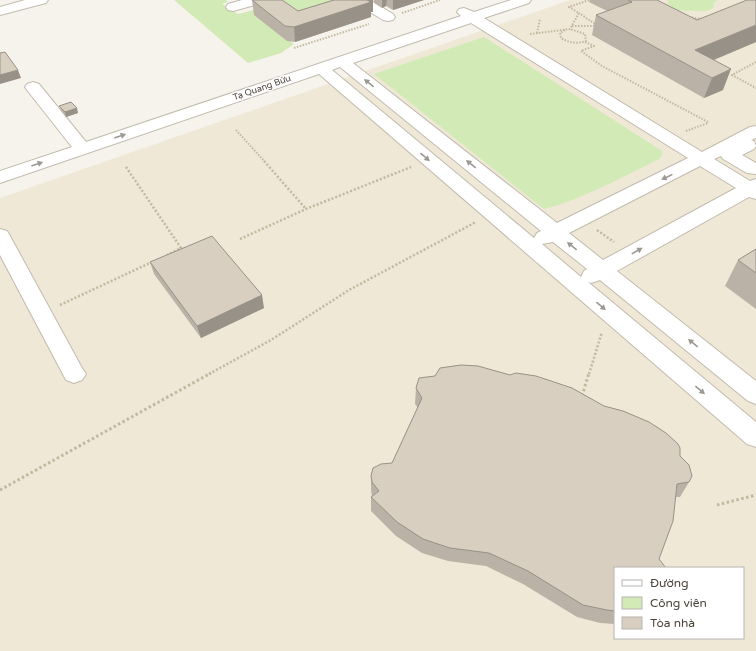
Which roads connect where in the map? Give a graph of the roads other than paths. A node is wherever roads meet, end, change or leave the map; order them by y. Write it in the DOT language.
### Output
graph roads {
  1 [pos="42,0"];
  2 [pos="257,0"];
  3 [pos="362,0"];
  4 [pos="494,0"];
  5 [pos="524,0"];
  6 [pos="347,5"];
  7 [pos="233,7"];
  8 [pos="0,11"];
  9 [pos="467,14"];
  10 [pos="388,18"];
  11 [pos="342,61"];
  12 [pos="321,68"];
  13 [pos="33,87"];
  14 [pos="430,131"];
  15 [pos="756,131"];
  16 [pos="406,141"];
  17 [pos="756,141"];
  18 [pos="79,144"];
  19 [pos="702,160"];
  20 [pos="0,164"];
  21 [pos="756,168"];
  22 [pos="0,177"];
  23 [pos="754,189"];
  24 [pos="556,232"];
  25 [pos="0,236"];
  26 [pos="529,245"];
  27 [pos="602,270"];
  28 [pos="576,285"];
  29 [pos="74,374"];
  30 [pos="756,394"];
  31 [pos="756,438"];
  1 -- 8 [label="street"];
  2 -- 7 [label="street"];
  3 -- 6 [label="street"];
  3 -- 10 [label="street"];
  4 -- 9 [label="street, Tạ Quang Bửu"];
  5 -- 9 [label="street, Tạ Quang Bửu"];
  9 -- 11 [label="street, Tạ Quang Bửu"];
  9 -- 18 [label="street, Tạ Quang Bửu"];
  9 -- 19 [label="street"];
  11 -- 12 [label="street, Tạ Quang Bửu"];
  14 -- 11 [label="street, one-way"];
  12 -- 16 [label="street"];
  18 -- 12 [label="street, Tạ Quang Bửu, one-way"];
  13 -- 18 [label="street"];
  14 -- 16 [label="street"];
  24 -- 14 [label="street, one-way"];
  15 -- 19 [label="street"];
  16 -- 26 [label="street, one-way"];
  17 -- 21 [label="street"];
  18 -- 20 [label="street, Tạ Quang Bửu"];
  22 -- 18 [label="street, Tạ Quang Bửu, one-way"];
  19 -- 23 [label="street"];
  19 -- 24 [label="street, one-way"];
  27 -- 23 [label="street, one-way"];
  24 -- 26 [label="street"];
  27 -- 24 [label="street, one-way"];
  25 -- 29 [label="street"];
  26 -- 28 [label="street"];
  27 -- 28 [label="street"];
  30 -- 27 [label="street, one-way"];
  28 -- 31 [label="street, one-way"];
}
